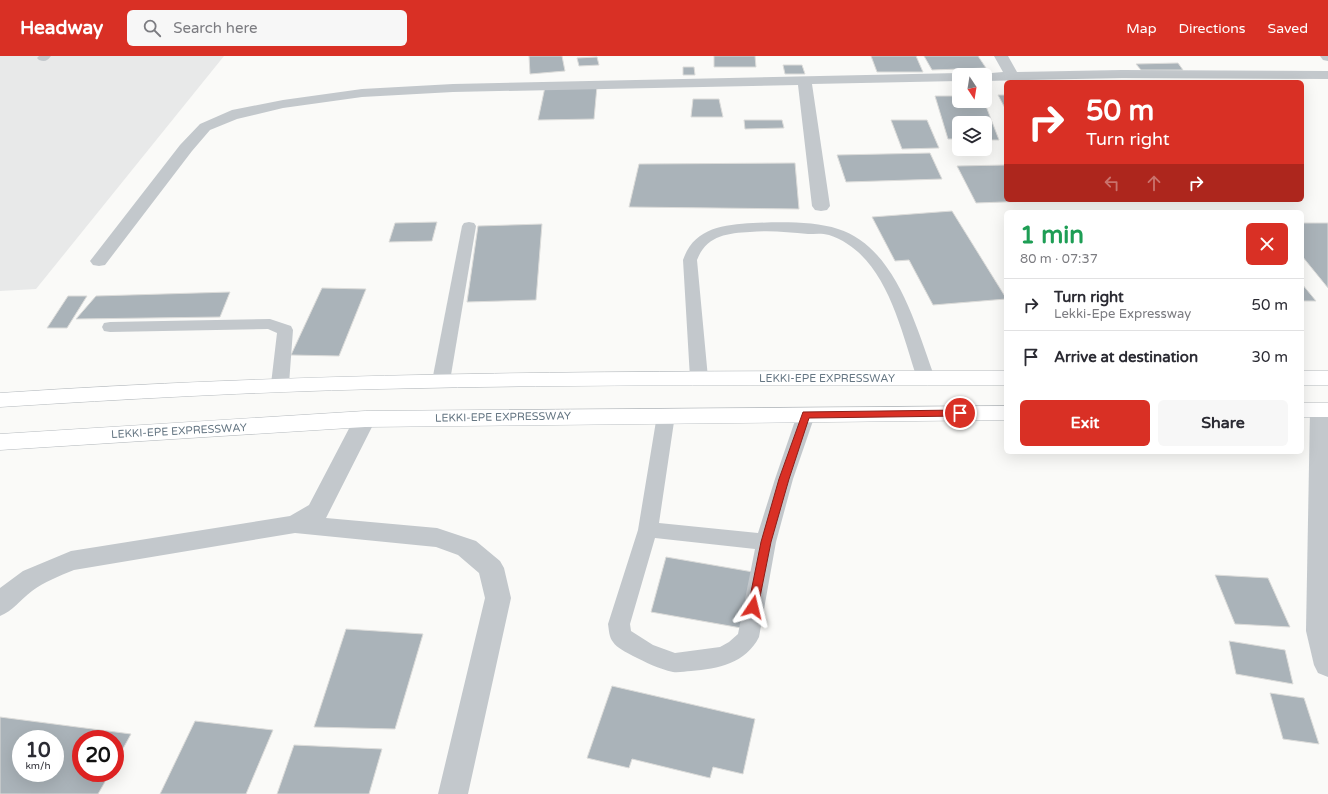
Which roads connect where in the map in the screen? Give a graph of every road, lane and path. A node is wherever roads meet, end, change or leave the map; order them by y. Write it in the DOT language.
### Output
graph roads {
  1 [pos="1001,56"];
  2 [pos="1328,75"];
  3 [pos="952,77"];
  4 [pos="992,77"];
  5 [pos="1013,77"];
  6 [pos="804,79"];
  7 [pos="821,206"];
  8 [pos="469,226"];
  9 [pos="99,261"];
  10 [pos="110,327"];
  11 [pos="699,378"];
  12 [pos="926,378"];
  13 [pos="1004,378"];
  14 [pos="1304,378"];
  15 [pos="1328,378"];
  16 [pos="441,381"];
  17 [pos="280,384"];
  18 [pos="0,400"];
  19 [pos="1317,410"];
  20 [pos="1004,413"];
  21 [pos="666,415"];
  22 [pos="806,415"];
  23 [pos="365,419"];
  24 [pos="0,442"];
  25 [pos="1324,482"];
  26 [pos="295,524"];
  27 [pos="648,530"];
  28 [pos="766,542"];
  29 [pos="0,605"];
  30 [pos="1328,665"];
  31 [pos="453,794"];
  1 -- 5 [label="street"];
  2 -- 5 [label="street"];
  3 -- 6 [label="street"];
  4 -- 5 [label="street"];
  6 -- 7 [label="street"];
  6 -- 9 [label="street"];
  8 -- 16 [label="lane"];
  10 -- 17 [label="lane"];
  11 -- 12 [label="highway, LEKKI-EPE EXPRESSWAY"];
  11 -- 12 [label="lane"];
  11 -- 16 [label="highway, LEKKI-EPE EXPRESSWAY"];
  12 -- 13 [label="highway, LEKKI-EPE EXPRESSWAY"];
  14 -- 15 [label="highway"];
  16 -- 17 [label="highway, LEKKI-EPE EXPRESSWAY"];
  17 -- 18 [label="highway, LEKKI-EPE EXPRESSWAY"];
  19 -- 25 [label="street"];
  20 -- 22 [label="highway, LEKKI-EPE EXPRESSWAY"];
  21 -- 22 [label="highway, LEKKI-EPE EXPRESSWAY"];
  21 -- 23 [label="highway, LEKKI-EPE EXPRESSWAY"];
  21 -- 27 [label="lane"];
  22 -- 28 [label="lane"];
  23 -- 24 [label="highway, LEKKI-EPE EXPRESSWAY"];
  23 -- 26 [label="street"];
  25 -- 30 [label="street"];
  26 -- 29 [label="street"];
  26 -- 31 [label="street"];
  27 -- 28 [label="lane"];
  27 -- 28 [label="lane"];
}
